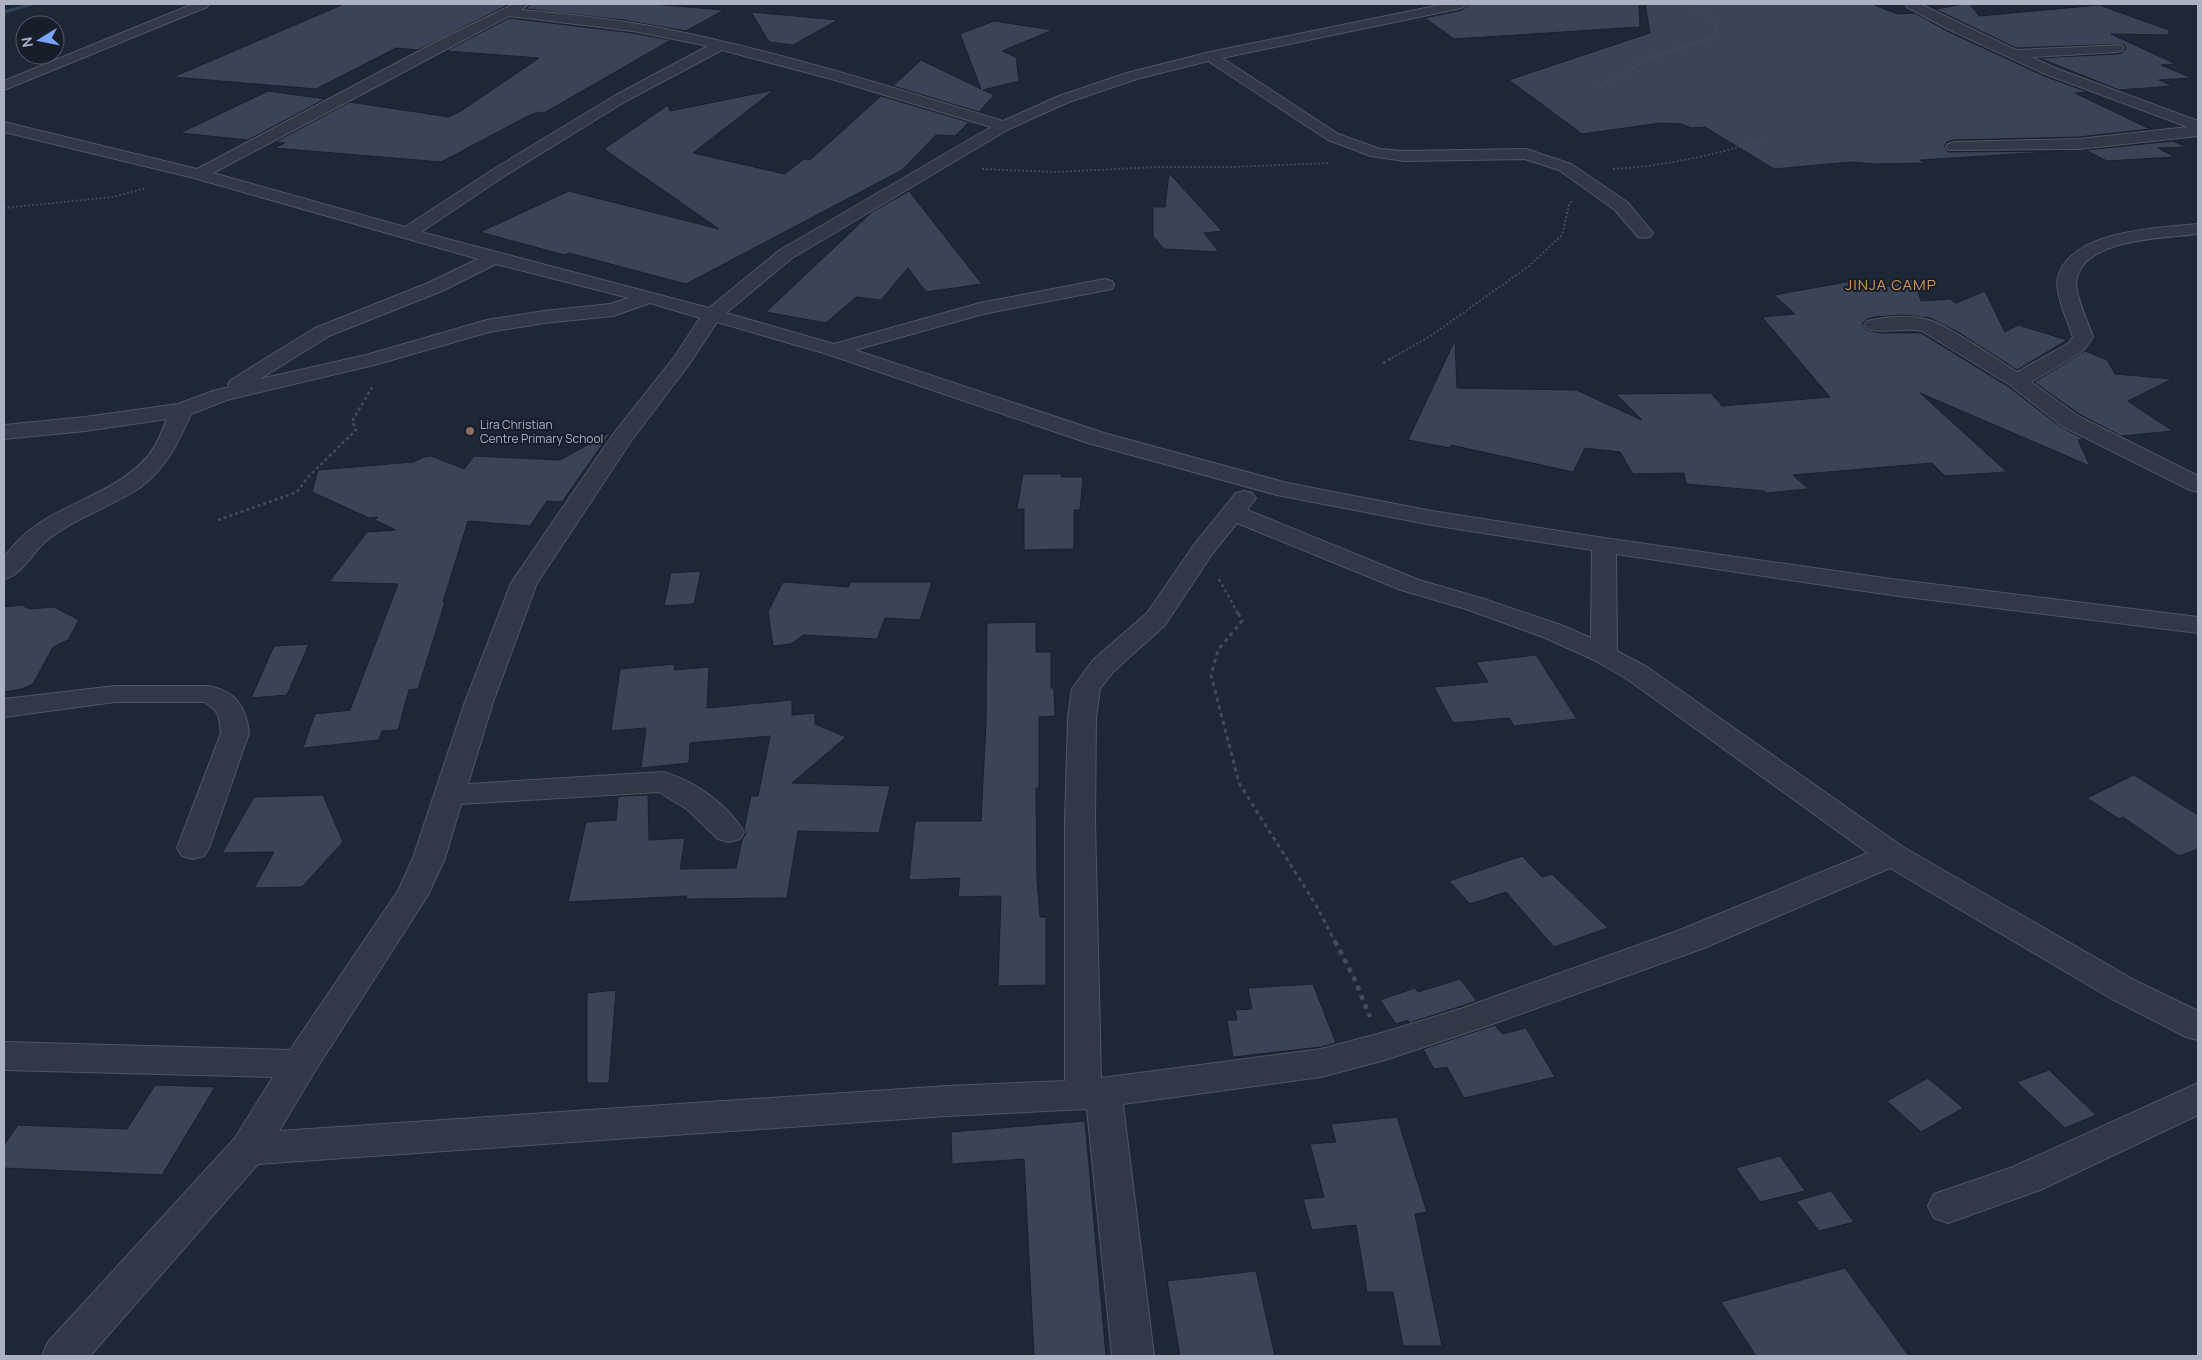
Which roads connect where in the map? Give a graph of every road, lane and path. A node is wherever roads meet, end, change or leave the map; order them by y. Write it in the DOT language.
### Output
graph roads {
  1 [pos="204,4"];
  2 [pos="524,4"];
  3 [pos="1462,4"];
  4 [pos="1683,4"];
  5 [pos="1911,4"];
  6 [pos="506,12"];
  7 [pos="720,45"];
  8 [pos="2117,48"];
  9 [pos="2013,54"];
  10 [pos="1210,56"];
  11 [pos="4,86"];
  12 [pos="1600,88"];
  13 [pos="1004,126"];
  14 [pos="2198,126"];
  15 [pos="4,127"];
  16 [pos="2197,139"];
  17 [pos="1764,140"];
  18 [pos="1954,147"];
  19 [pos="1377,153"];
  20 [pos="931,167"];
  21 [pos="1565,167"];
  22 [pos="199,174"];
  23 [pos="1588,181"];
  24 [pos="4,208"];
  25 [pos="2198,229"];
  26 [pos="409,232"];
  27 [pos="1644,233"];
  28 [pos="494,258"];
  29 [pos="1105,285"];
  30 [pos="649,297"];
  31 [pos="711,316"];
  32 [pos="1874,326"];
  33 [pos="834,350"];
  34 [pos="371,360"];
  35 [pos="1383,363"];
  36 [pos="2017,381"];
  37 [pos="220,396"];
  38 [pos="182,410"];
  39 [pos="4,432"];
  40 [pos="1255,483"];
  41 [pos="2198,485"];
  42 [pos="1233,513"];
  43 [pos="218,520"];
  44 [pos="1604,545"];
  45 [pos="1203,550"];
  46 [pos="4,572"];
  47 [pos="2198,625"];
  48 [pos="1604,654"];
  49 [pos="4,708"];
  50 [pos="448,794"];
  51 [pos="729,832"];
  52 [pos="193,848"];
  53 [pos="1892,855"];
  54 [pos="2198,1027"];
  55 [pos="1385,1046"];
  56 [pos="4,1056"];
  57 [pos="300,1064"];
  58 [pos="1093,1093"];
  59 [pos="2198,1098"];
  60 [pos="248,1149"];
  61 [pos="1948,1206"];
  62 [pos="63,1356"];
  63 [pos="1133,1356"];
  1 -- 11 [label="street"];
  2 -- 6 [label="street"];
  3 -- 10 [label="street"];
  4 -- 12 [label="path"];
  5 -- 9 [label="street"];
  6 -- 7 [label="street"];
  6 -- 22 [label="street"];
  7 -- 13 [label="street"];
  7 -- 26 [label="street"];
  8 -- 9 [label="street"];
  9 -- 14 [label="street"];
  10 -- 13 [label="street"];
  10 -- 19 [label="street"];
  13 -- 20 [label="street"];
  15 -- 22 [label="street"];
  16 -- 18 [label="street"];
  17 -- 21 [label="path"];
  19 -- 20 [label="path"];
  19 -- 21 [label="street"];
  20 -- 31 [label="street"];
  21 -- 23 [label="street"];
  22 -- 24 [label="path"];
  22 -- 26 [label="street"];
  23 -- 27 [label="street"];
  23 -- 35 [label="path"];
  25 -- 36 [label="street"];
  26 -- 28 [label="street"];
  28 -- 30 [label="street"];
  28 -- 37 [label="street"];
  29 -- 33 [label="street"];
  30 -- 31 [label="street"];
  30 -- 34 [label="street"];
  31 -- 33 [label="street"];
  31 -- 50 [label="street"];
  32 -- 36 [label="street"];
  33 -- 40 [label="street"];
  34 -- 37 [label="street"];
  34 -- 43 [label="path"];
  36 -- 41 [label="street"];
  37 -- 38 [label="street"];
  38 -- 39 [label="street"];
  38 -- 46 [label="street"];
  40 -- 42 [label="street"];
  40 -- 44 [label="street"];
  42 -- 45 [label="street"];
  42 -- 48 [label="street"];
  44 -- 47 [label="street"];
  44 -- 48 [label="street"];
  45 -- 55 [label="path"];
  45 -- 58 [label="street"];
  48 -- 53 [label="street"];
  49 -- 52 [label="street"];
  50 -- 51 [label="street"];
  50 -- 57 [label="street"];
  53 -- 54 [label="street"];
  53 -- 55 [label="street"];
  55 -- 58 [label="street"];
  56 -- 57 [label="street"];
  57 -- 60 [label="street"];
  58 -- 60 [label="street"];
  58 -- 63 [label="street"];
  59 -- 61 [label="street"];
  60 -- 62 [label="street"];
}
